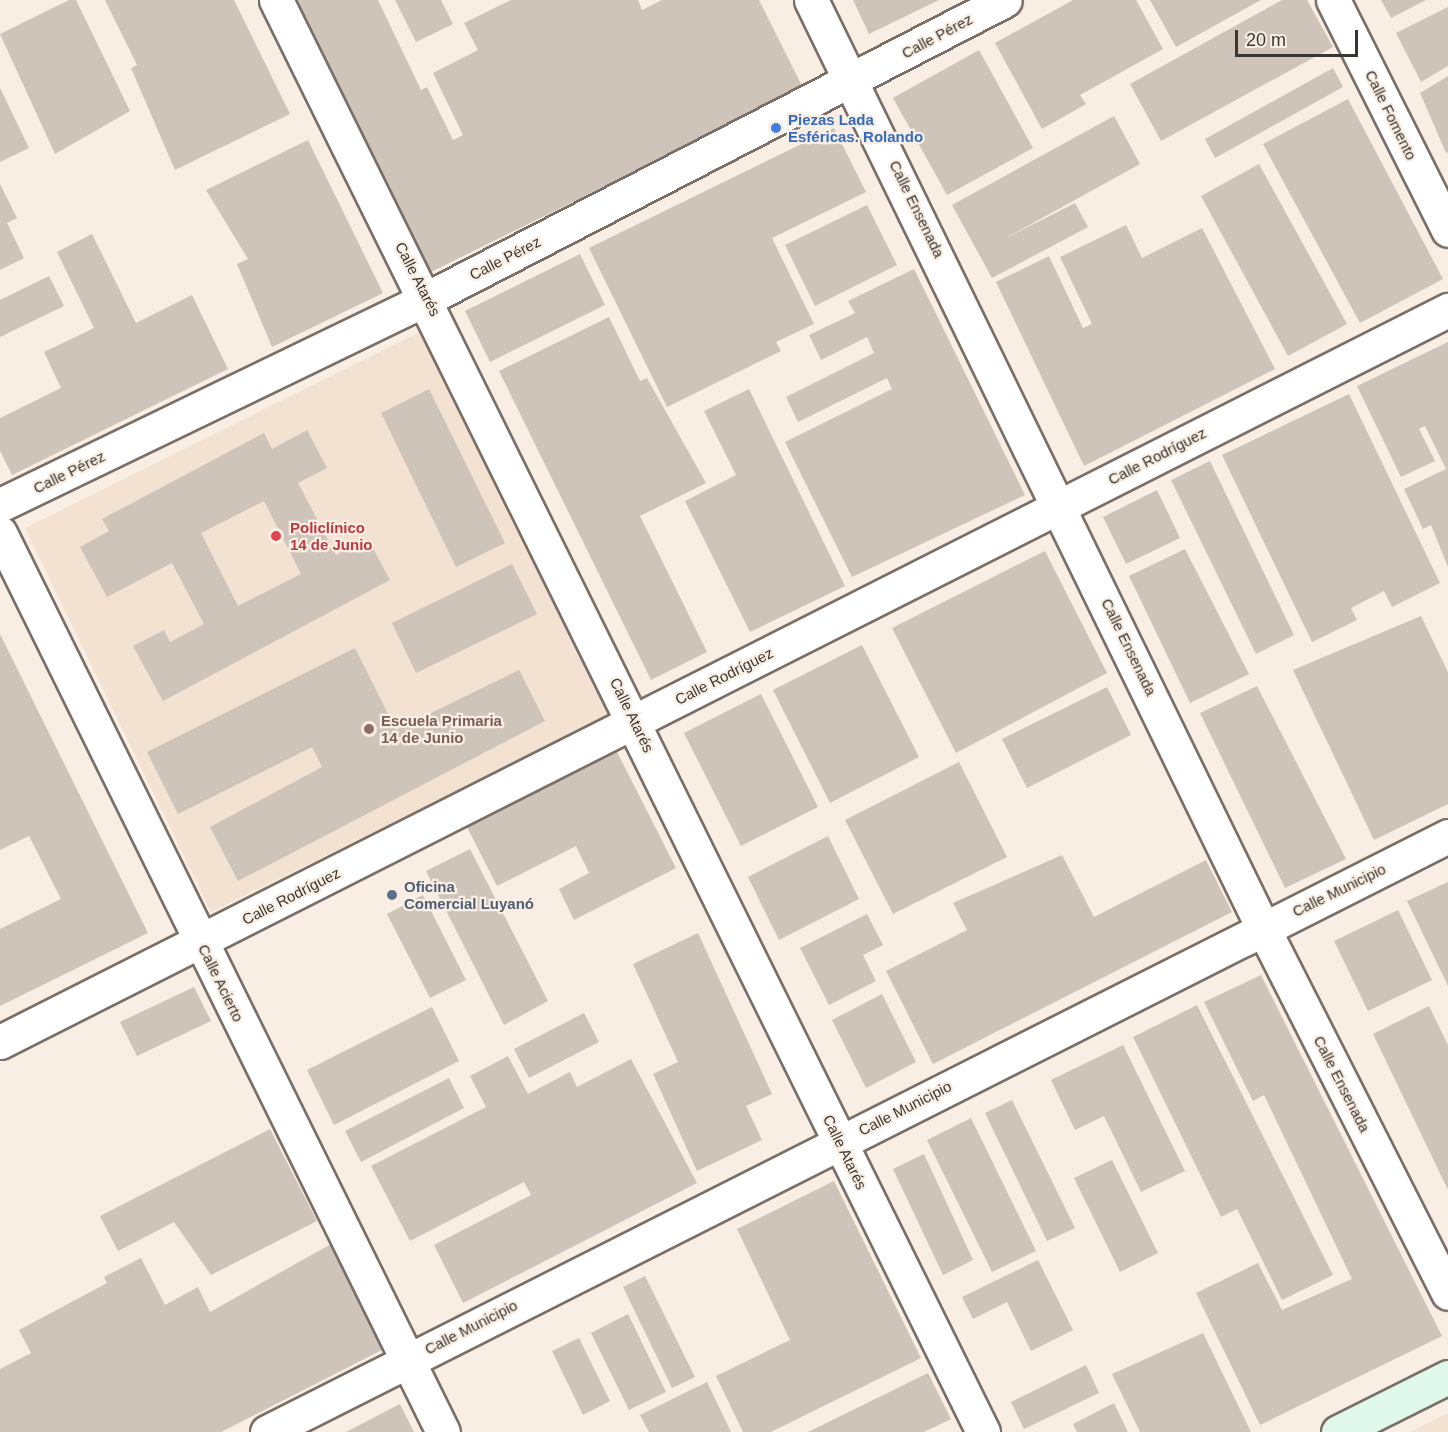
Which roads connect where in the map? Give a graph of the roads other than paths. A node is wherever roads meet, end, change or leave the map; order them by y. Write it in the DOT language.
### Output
graph roads {
  1 [pos="276,0"];
  2 [pos="811,0"];
  3 [pos="1005,0"];
  4 [pos="1334,0"];
  5 [pos="854,80"];
  6 [pos="1448,230"];
  7 [pos="428,298"];
  8 [pos="1448,310"];
  9 [pos="0,505"];
  10 [pos="1061,505"];
  11 [pos="0,533"];
  12 [pos="635,721"];
  13 [pos="1448,836"];
  14 [pos="1263,928"];
  15 [pos="201,942"];
  16 [pos="0,1042"];
  17 [pos="839,1141"];
  18 [pos="1448,1293"];
  19 [pos="406,1359"];
  20 [pos="1448,1377"];
  21 [pos="267,1432"];
  22 [pos="443,1432"];
  23 [pos="983,1432"];
  24 [pos="1338,1432"];
  1 -- 7 [label="street, Calle Atarés"];
  2 -- 5 [label="street, Calle Ensenada"];
  3 -- 5 [label="street, Calle Pérez"];
  4 -- 6 [label="street, Calle Fomento"];
  5 -- 7 [label="street, Calle Pérez"];
  5 -- 10 [label="street, Calle Ensenada"];
  7 -- 9 [label="street, Calle Pérez"];
  7 -- 12 [label="street, Calle Atarés"];
  8 -- 10 [label="street, Calle Rodríguez"];
  10 -- 12 [label="street, Calle Rodríguez"];
  10 -- 14 [label="street, Calle Ensenada"];
  11 -- 15 [label="street, Calle Acierto"];
  12 -- 15 [label="street, Calle Rodríguez"];
  12 -- 17 [label="street, Calle Atarés"];
  13 -- 14 [label="street, Calle Municipio"];
  14 -- 17 [label="street, Calle Municipio"];
  14 -- 18 [label="street, Calle Ensenada"];
  15 -- 16 [label="street, Calle Rodríguez"];
  15 -- 19 [label="street, Calle Acierto"];
  17 -- 19 [label="street, Calle Municipio"];
  17 -- 23 [label="street, Calle Atarés"];
  19 -- 21 [label="street, Calle Municipio"];
  19 -- 22 [label="street, Calle Acierto"];
  20 -- 24 [label="street"];
}
